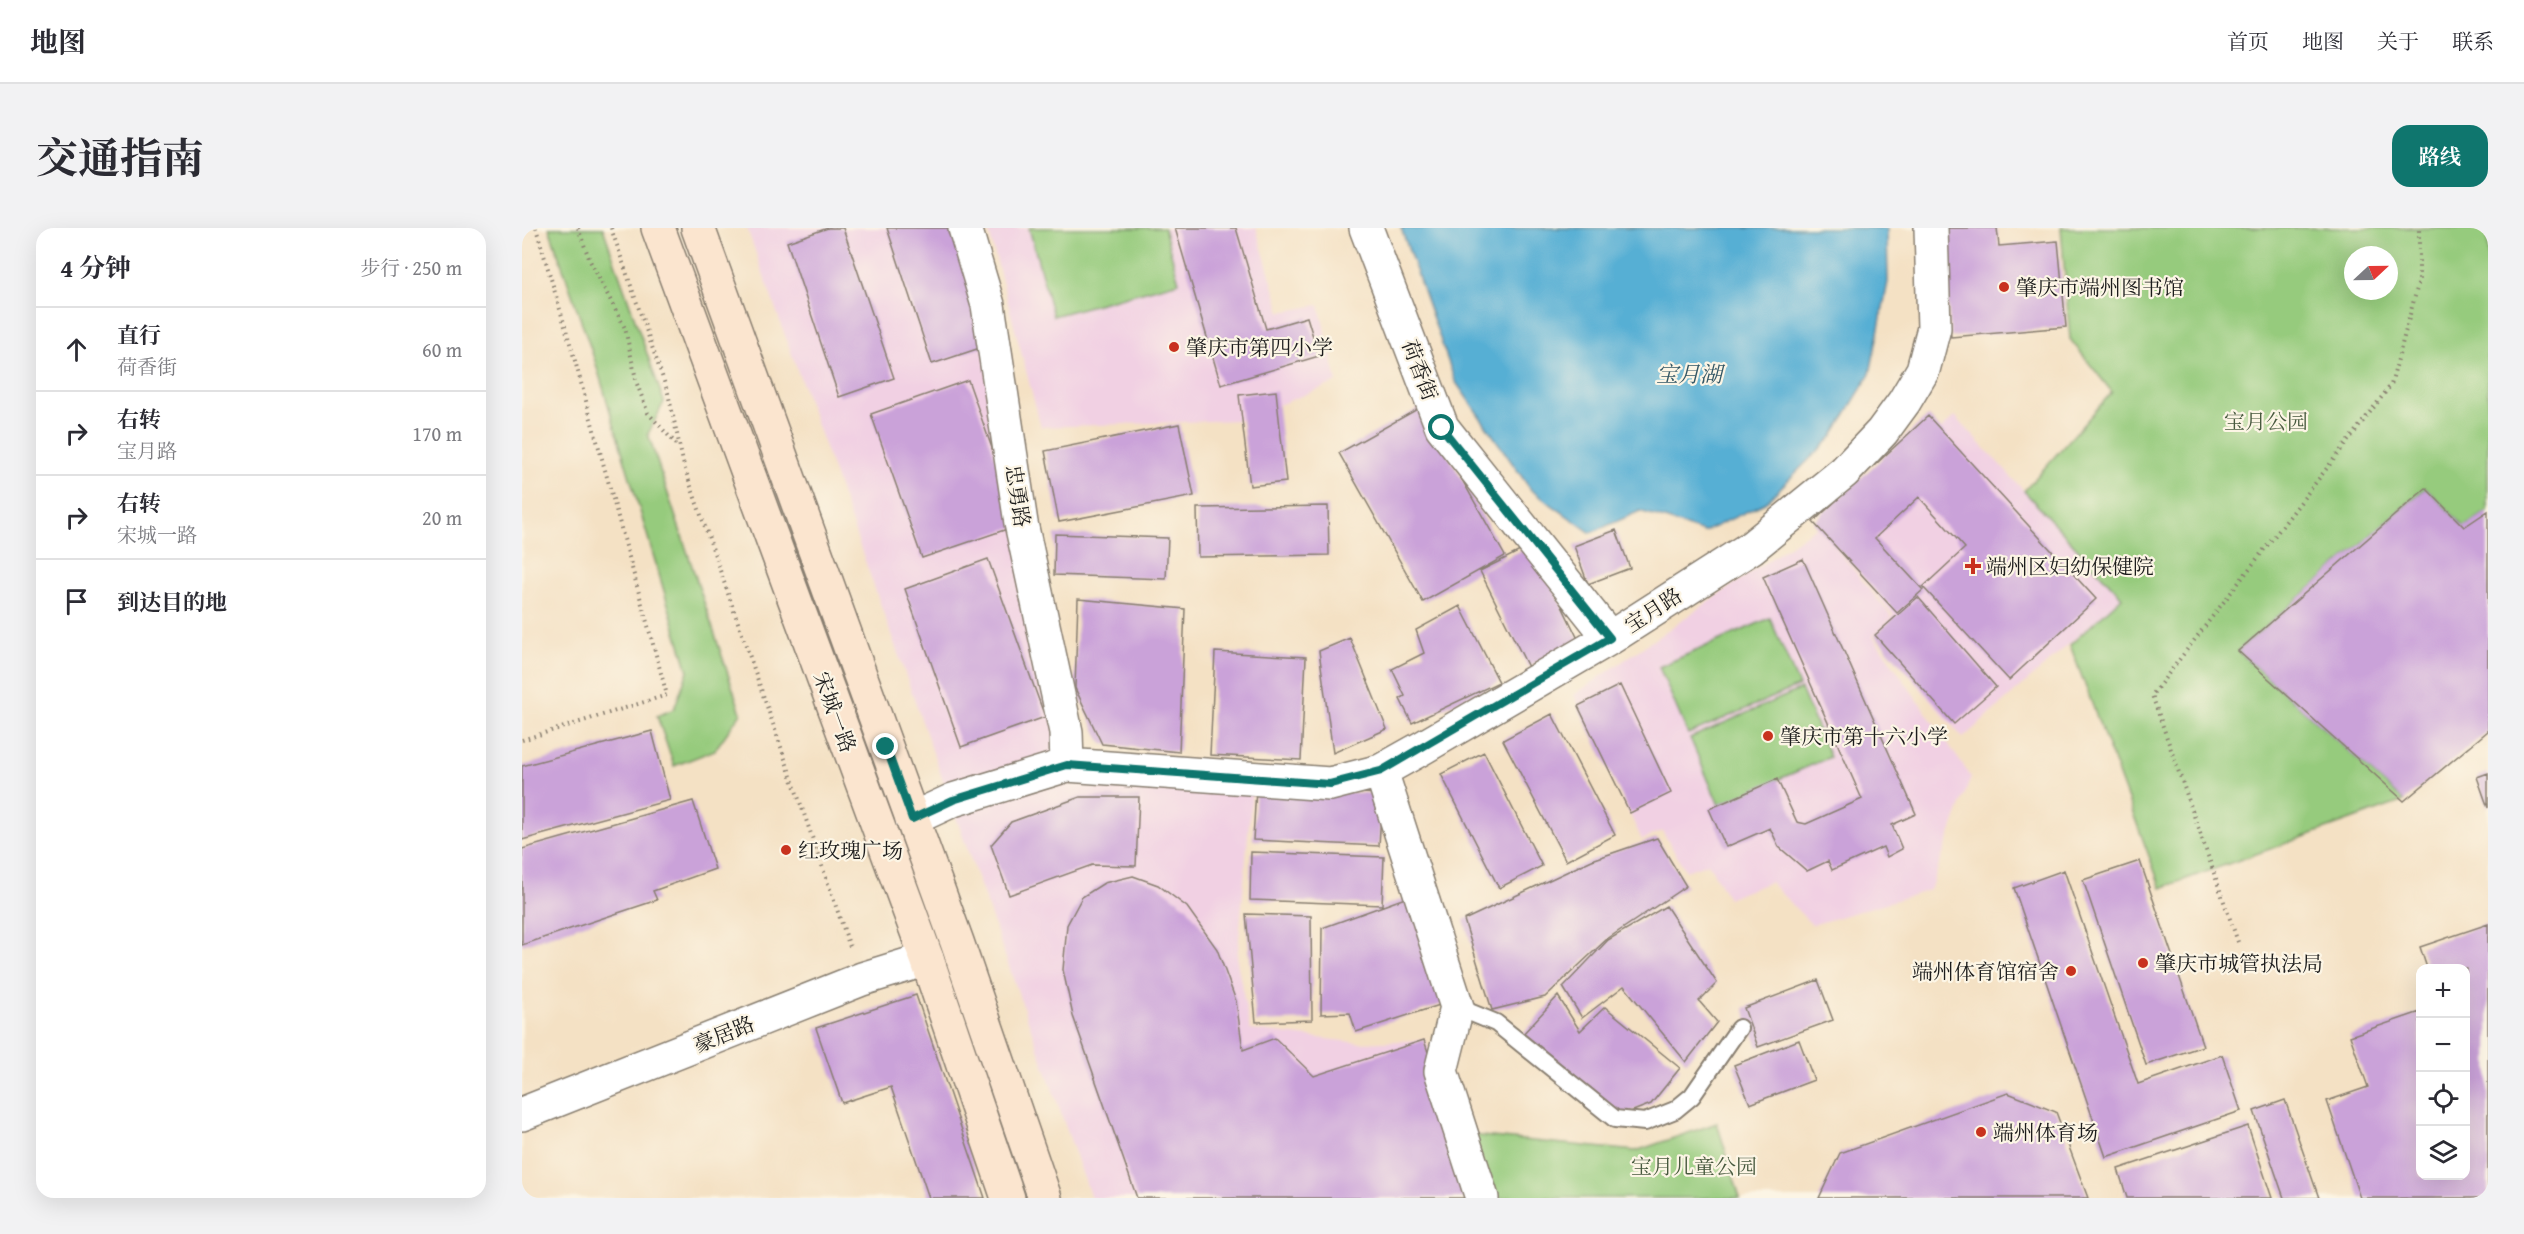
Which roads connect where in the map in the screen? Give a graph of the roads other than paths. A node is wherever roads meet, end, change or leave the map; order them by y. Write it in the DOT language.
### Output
graph roads {
  1 [pos="658,228"];
  2 [pos="698,228"];
  3 [pos="965,228"];
  4 [pos="1366,228"];
  5 [pos="1931,228"];
  6 [pos="1610,638"];
  7 [pos="1067,765"];
  8 [pos="1381,771"];
  9 [pos="912,819"];
  10 [pos="927,959"];
  11 [pos="1457,1007"];
  12 [pos="1739,1028"];
  13 [pos="522,1114"];
  14 [pos="1008,1198"];
  15 [pos="1045,1198"];
  16 [pos="1482,1198"];
  1 -- 10 [label="main road, 宋城一路"];
  2 -- 9 [label="main road, 宋城一路"];
  3 -- 7 [label="street, 忠勇路"];
  4 -- 6 [label="street, 荷香街"];
  5 -- 6 [label="street, 宝月路"];
  6 -- 8 [label="street, 宝月路"];
  7 -- 8 [label="street, 宝月路"];
  7 -- 9 [label="street, 宝月路"];
  8 -- 11 [label="street"];
  9 -- 15 [label="main road, 宋城一路"];
  10 -- 13 [label="street, 豪居路"];
  10 -- 14 [label="main road, 宋城一路"];
  11 -- 12 [label="lane"];
  11 -- 16 [label="street"];
}
